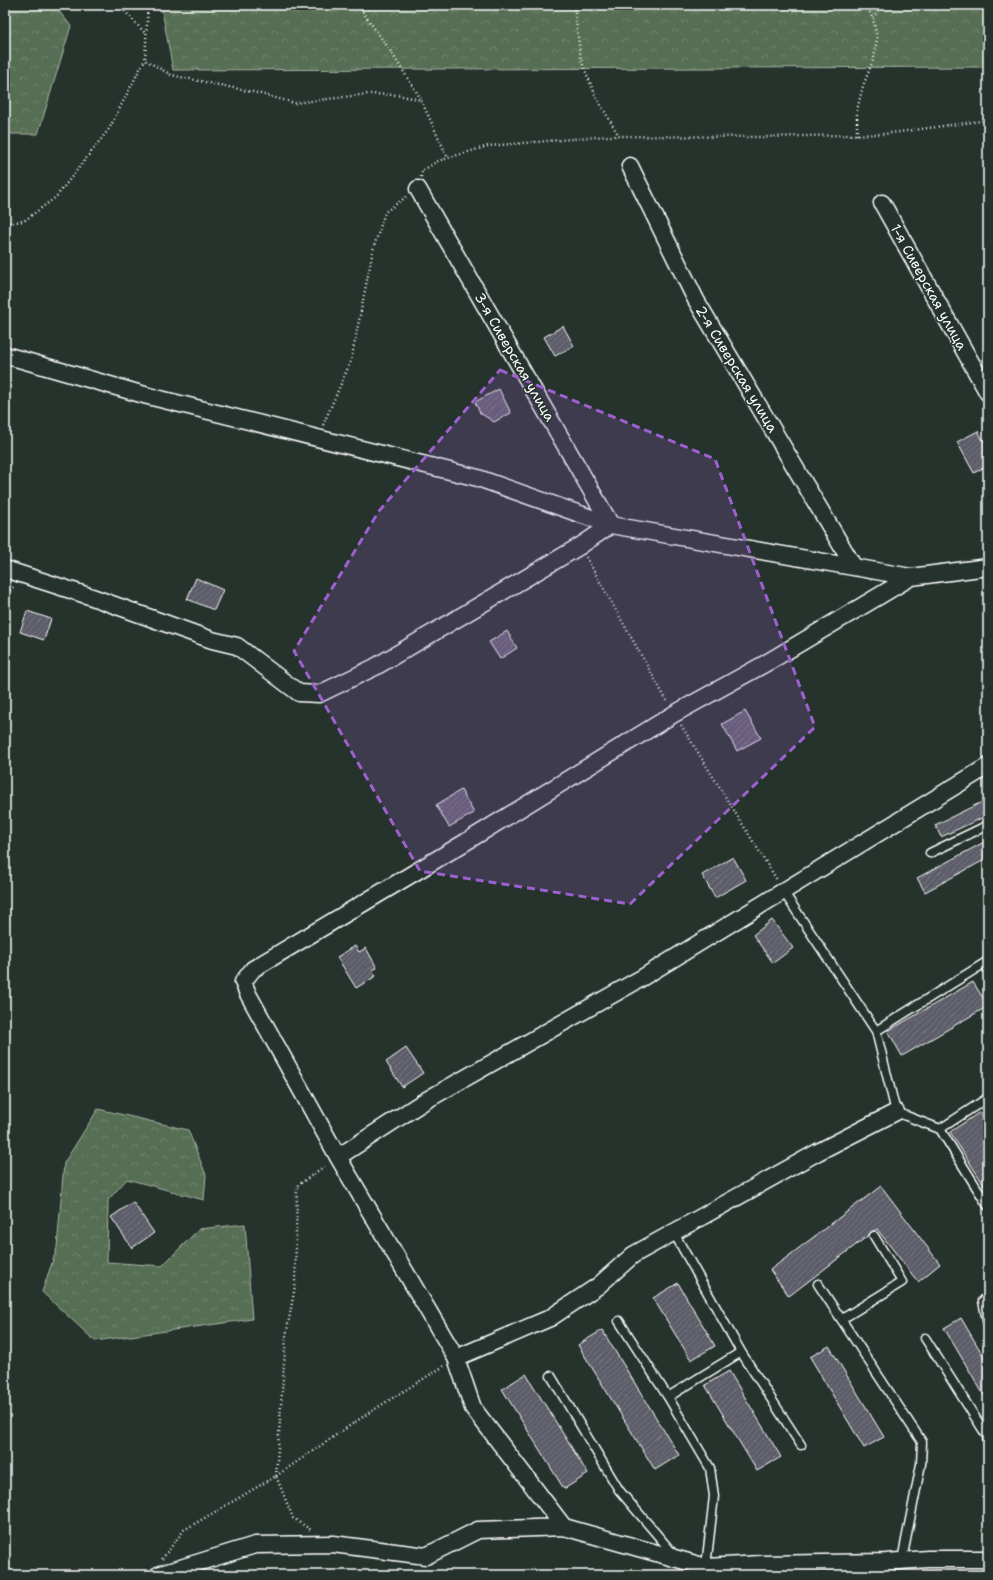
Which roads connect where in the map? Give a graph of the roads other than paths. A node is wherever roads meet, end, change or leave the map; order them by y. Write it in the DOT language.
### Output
graph roads {
  1 [pos="630,166"];
  2 [pos="418,189"];
  3 [pos="882,203"];
  4 [pos="5,355"];
  5 [pos="988,393"];
  6 [pos="611,525"];
  7 [pos="854,566"];
  8 [pos="988,567"];
  9 [pos="5,569"];
  10 [pos="911,577"];
  11 [pos="988,766"];
  12 [pos="988,825"];
  13 [pos="930,853"];
  14 [pos="783,891"];
  15 [pos="988,961"];
  16 [pos="876,1031"];
  17 [pos="988,1102"];
  18 [pos="896,1112"];
  19 [pos="940,1129"];
  20 [pos="338,1157"];
  21 [pos="988,1206"];
  22 [pos="674,1233"];
  23 [pos="874,1236"];
  24 [pos="818,1284"];
  25 [pos="988,1295"];
  26 [pos="842,1319"];
  27 [pos="619,1322"];
  28 [pos="988,1325"];
  29 [pos="925,1338"];
  30 [pos="741,1352"];
  31 [pos="456,1358"];
  32 [pos="551,1376"];
  33 [pos="668,1397"];
  34 [pos="988,1443"];
  35 [pos="801,1445"];
  36 [pos="564,1527"];
  37 [pos="988,1559"];
  38 [pos="680,1560"];
  39 [pos="902,1560"];
  40 [pos="158,1569"];
  41 [pos="706,1571"];
  1 -- 7 [label="street, 2-я Сиверская улица"];
  2 -- 6 [label="street, 3-я Сиверская улица"];
  3 -- 5 [label="street, 1-я Сиверская улица"];
  4 -- 6 [label="street"];
  6 -- 7 [label="street"];
  6 -- 9 [label="street"];
  7 -- 10 [label="street"];
  8 -- 10 [label="street"];
  10 -- 20 [label="street"];
  11 -- 14 [label="street"];
  12 -- 13 [label="lane"];
  14 -- 16 [label="lane"];
  14 -- 20 [label="street"];
  15 -- 16 [label="lane"];
  16 -- 18 [label="lane"];
  17 -- 19 [label="lane"];
  18 -- 19 [label="lane"];
  18 -- 22 [label="street"];
  19 -- 21 [label="lane"];
  20 -- 31 [label="street"];
  22 -- 30 [label="lane"];
  22 -- 31 [label="street"];
  23 -- 26 [label="lane"];
  24 -- 26 [label="lane"];
  25 -- 28 [label="lane"];
  26 -- 39 [label="lane"];
  27 -- 33 [label="lane"];
  29 -- 34 [label="lane"];
  30 -- 33 [label="lane"];
  30 -- 35 [label="lane"];
  31 -- 36 [label="street"];
  32 -- 38 [label="lane"];
  33 -- 41 [label="lane"];
  36 -- 38 [label="street"];
  36 -- 40 [label="street"];
  37 -- 39 [label="street"];
  38 -- 41 [label="street"];
  39 -- 41 [label="street"];
}
